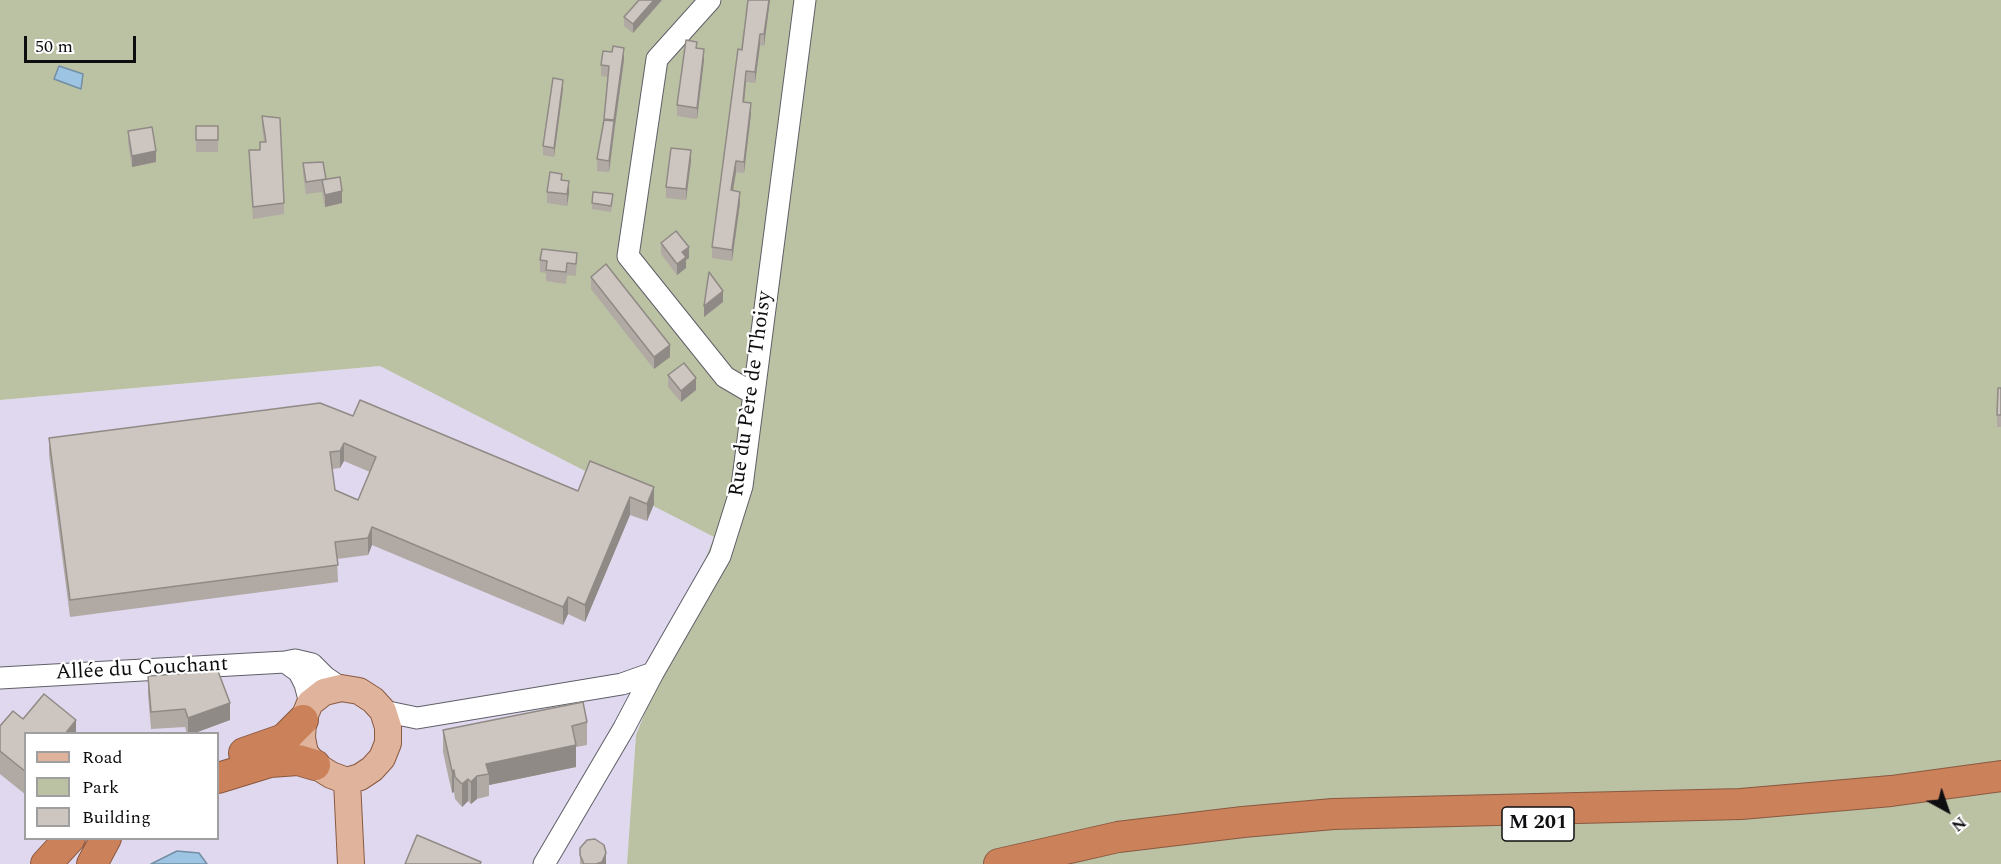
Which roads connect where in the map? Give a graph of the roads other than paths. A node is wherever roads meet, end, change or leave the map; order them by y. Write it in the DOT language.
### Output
graph roads {
  1 [pos="710,0"];
  2 [pos="805,0"];
  3 [pos="754,394"];
  4 [pos="285,662"];
  5 [pos="652,673"];
  6 [pos="0,678"];
  7 [pos="341,688"];
  8 [pos="383,711"];
  9 [pos="307,712"];
  10 [pos="417,718"];
  11 [pos="388,743"];
  12 [pos="219,762"];
  13 [pos="315,765"];
  14 [pos="2001,776"];
  15 [pos="219,778"];
  16 [pos="347,781"];
  17 [pos="2001,787"];
  18 [pos="68,840"];
  19 [pos="105,840"];
  20 [pos="46,864"];
  21 [pos="92,864"];
  22 [pos="351,864"];
  23 [pos="544,864"];
  24 [pos="999,864"];
  25 [pos="1075,864"];
  1 -- 3 [label="street"];
  2 -- 3 [label="street, Rue du Père de Thoisy"];
  3 -- 5 [label="street, Rue du Père de Thoisy"];
  4 -- 6 [label="street, Allée du Couchant"];
  4 -- 7 [label="street, Allée du Couchant"];
  4 -- 9 [label="street"];
  5 -- 10 [label="street"];
  5 -- 23 [label="street, Rue du Père de Thoisy"];
  7 -- 8 [label="main road"];
  7 -- 9 [label="main road"];
  8 -- 10 [label="street"];
  8 -- 11 [label="main road"];
  9 -- 12 [label="highway"];
  9 -- 13 [label="main road"];
  10 -- 11 [label="street"];
  11 -- 16 [label="main road"];
  13 -- 15 [label="highway"];
  13 -- 16 [label="main road"];
  14 -- 24 [label="highway, M 201"];
  16 -- 22 [label="main road"];
  17 -- 25 [label="highway, M 201"];
  18 -- 20 [label="highway"];
  19 -- 21 [label="highway"];
}
